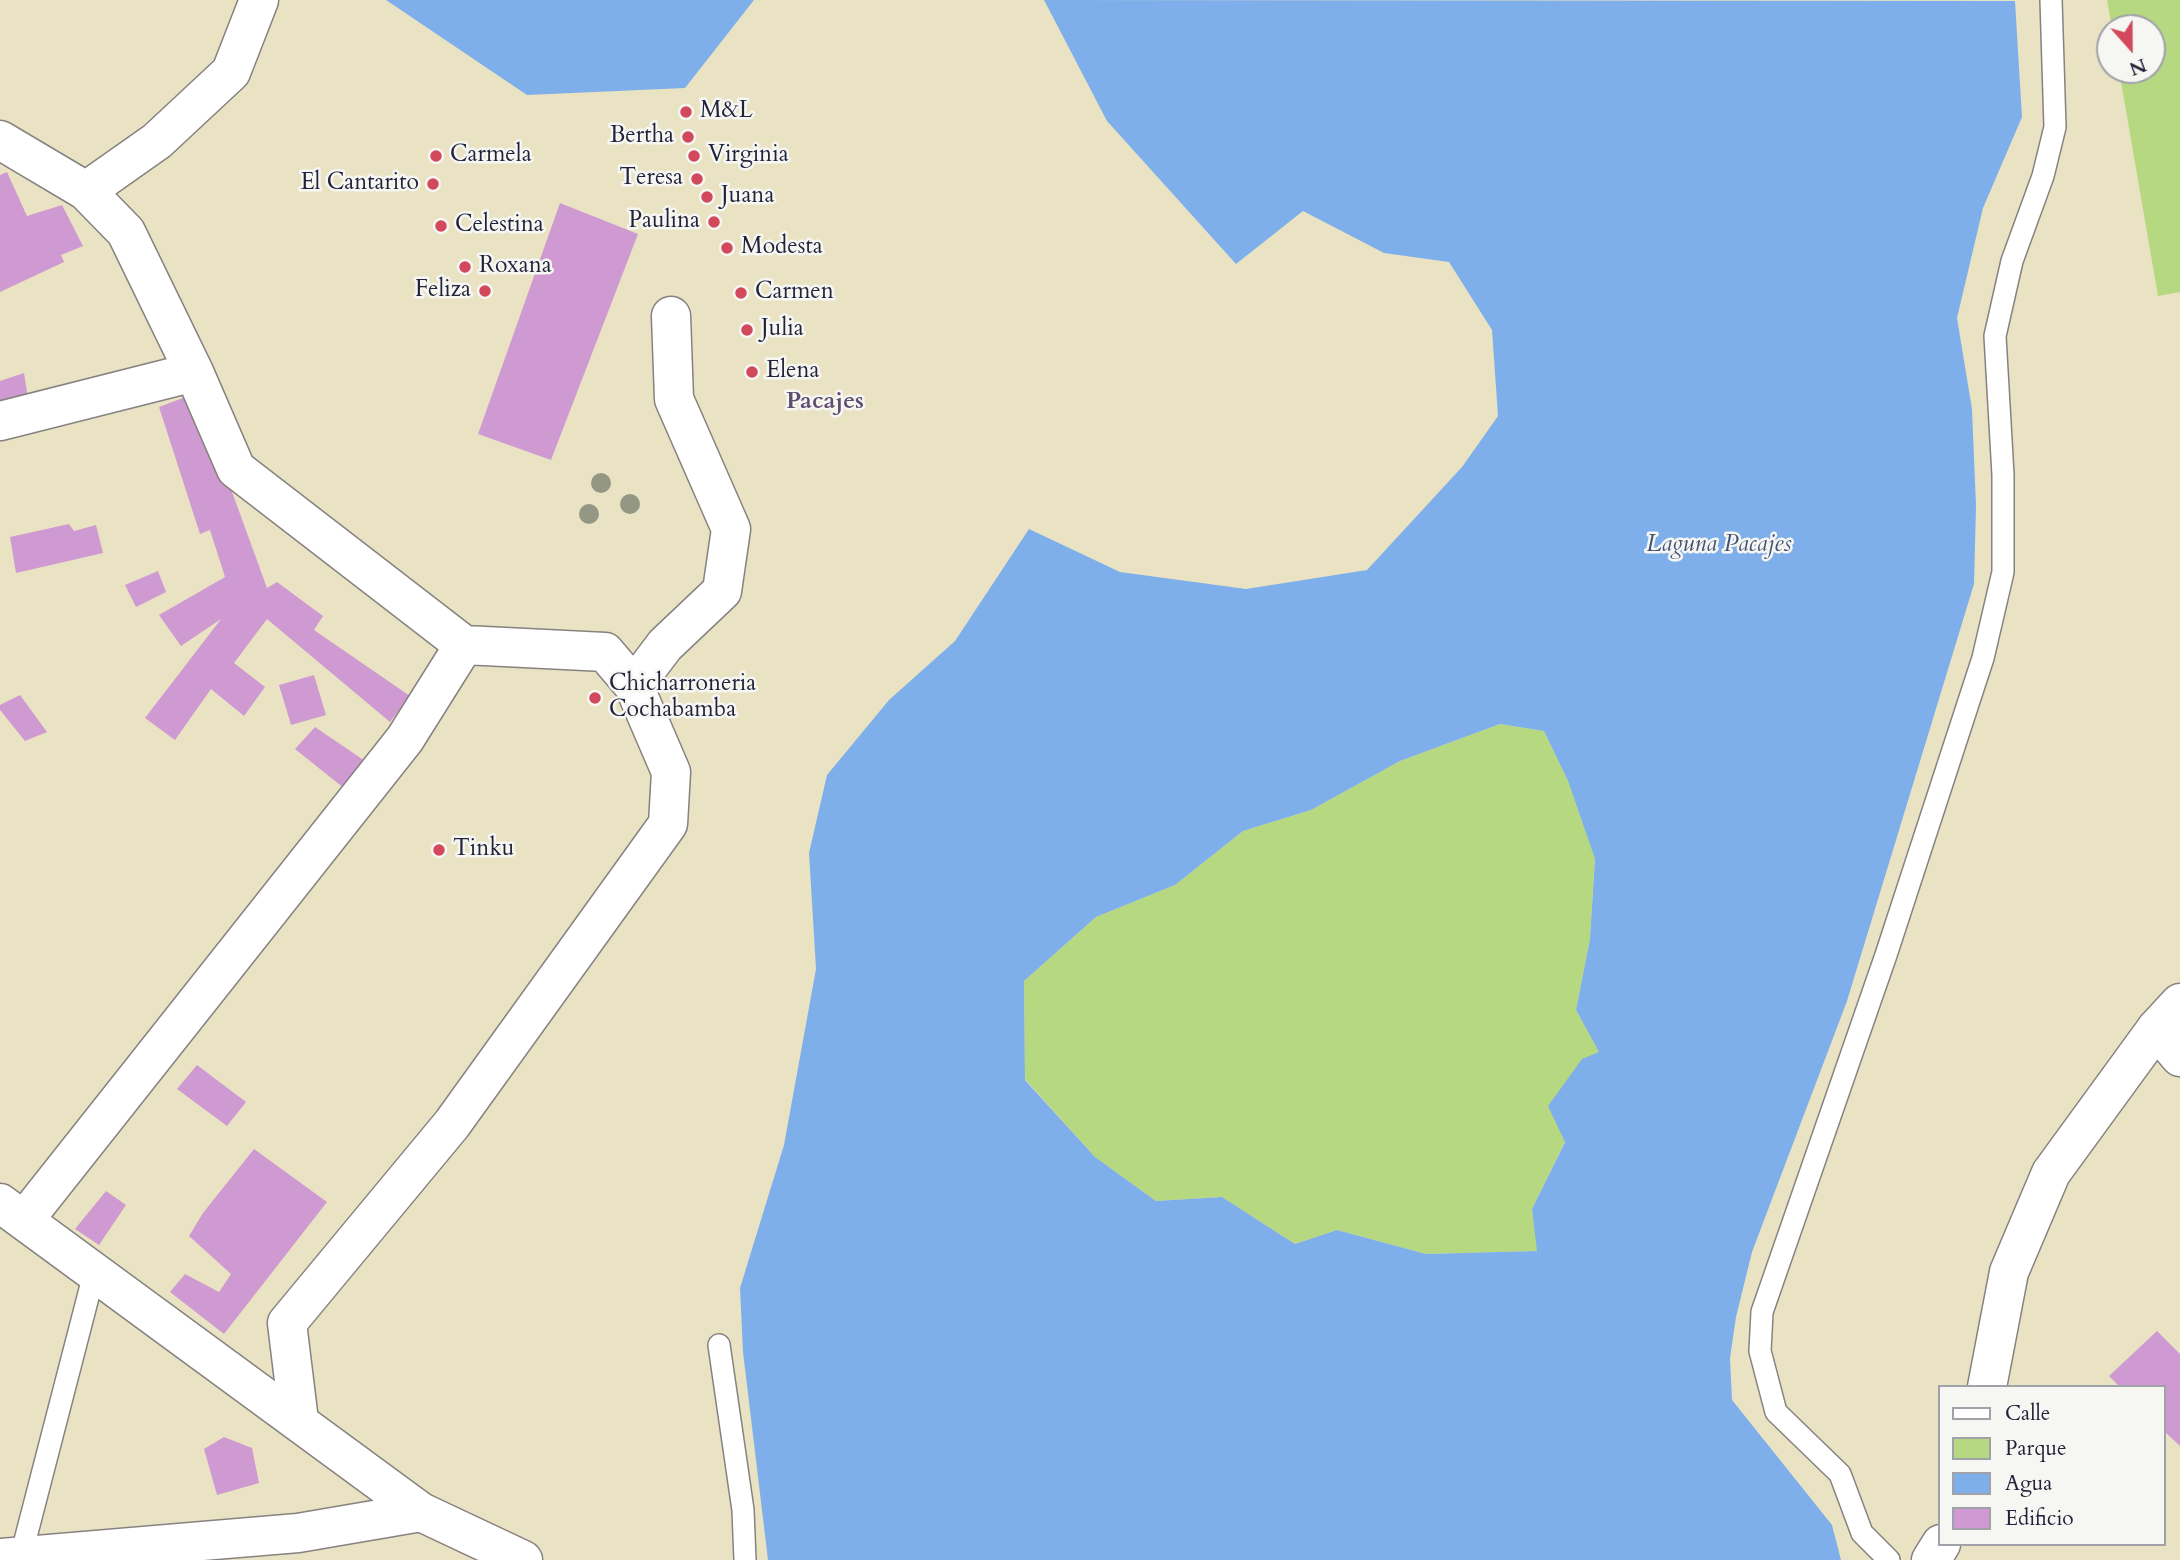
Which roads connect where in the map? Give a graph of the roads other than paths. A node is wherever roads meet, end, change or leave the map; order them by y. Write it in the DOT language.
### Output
graph roads {
  1 [pos="259,0"];
  2 [pos="2051,0"];
  3 [pos="0,141"];
  4 [pos="86,191"];
  5 [pos="671,316"];
  6 [pos="194,372"];
  7 [pos="0,421"];
  8 [pos="464,645"];
  9 [pos="634,686"];
  10 [pos="2172,1030"];
  11 [pos="12,1211"];
  12 [pos="95,1270"];
  13 [pos="719,1345"];
  14 [pos="1987,1385"];
  15 [pos="299,1421"];
  16 [pos="421,1511"];
  17 [pos="11,1557"];
  18 [pos="523,1560"];
  19 [pos="745,1560"];
  20 [pos="1889,1560"];
  1 -- 4 [label="street"];
  2 -- 20 [label="lane"];
  3 -- 4 [label="street"];
  4 -- 6 [label="street"];
  5 -- 9 [label="street"];
  6 -- 7 [label="street"];
  6 -- 8 [label="street"];
  8 -- 9 [label="street"];
  8 -- 11 [label="street"];
  9 -- 15 [label="street"];
  10 -- 14 [label="street"];
  11 -- 12 [label="street"];
  12 -- 15 [label="street"];
  12 -- 17 [label="lane"];
  13 -- 19 [label="lane"];
  15 -- 16 [label="street"];
  16 -- 17 [label="street"];
  16 -- 18 [label="street"];
}
